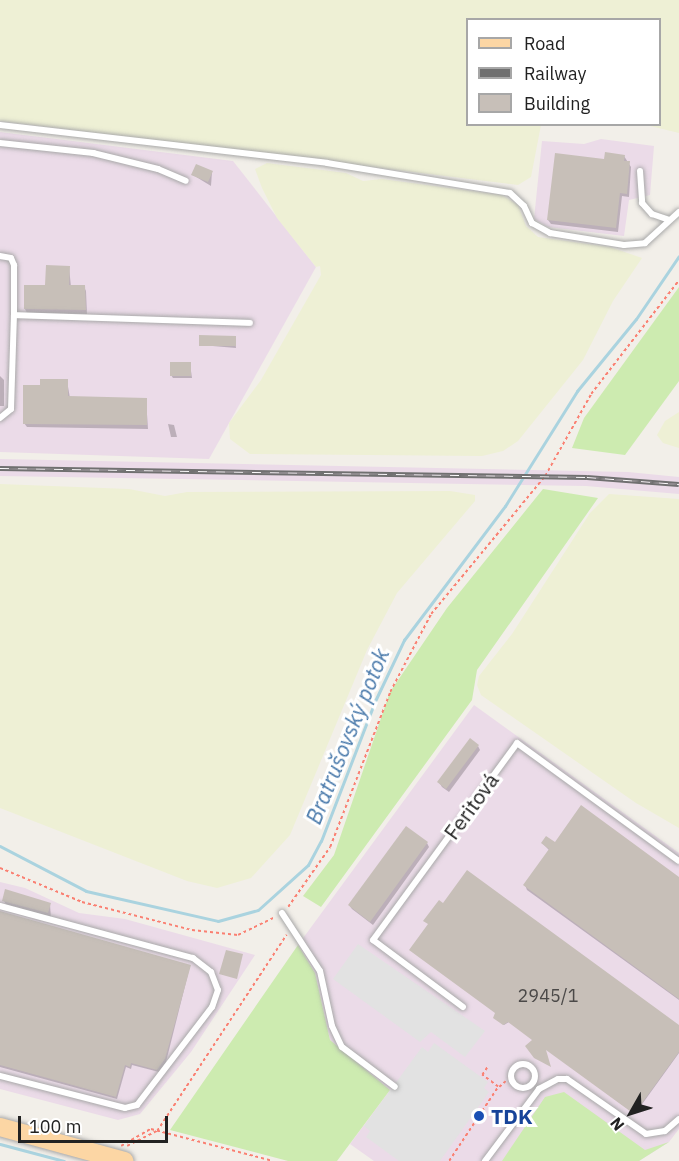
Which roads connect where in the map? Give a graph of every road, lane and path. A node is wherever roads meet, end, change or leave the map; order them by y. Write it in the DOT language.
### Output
graph roads {
  1 [pos="0,125"];
  2 [pos="0,143"];
  3 [pos="640,171"];
  4 [pos="186,181"];
  5 [pos="679,212"];
  6 [pos="669,220"];
  7 [pos="0,256"];
  8 [pos="679,280"];
  9 [pos="14,315"];
  10 [pos="250,323"];
  11 [pos="0,418"];
  12 [pos="679,861"];
  13 [pos="0,868"];
  14 [pos="0,906"];
  15 [pos="282,913"];
  16 [pos="291,928"];
  17 [pos="463,1007"];
  18 [pos="488,1066"];
  19 [pos="0,1076"];
  20 [pos="510,1077"];
  21 [pos="532,1084"];
  22 [pos="395,1087"];
  23 [pos="498,1087"];
  24 [pos="539,1089"];
  25 [pos="679,1119"];
  26 [pos="0,1127"];
  27 [pos="157,1131"];
  28 [pos="118,1155"];
  29 [pos="486,1159"];
  30 [pos="273,1161"];
  31 [pos="449,1161"];
  1 -- 6 [label="lane"];
  2 -- 4 [label="lane"];
  3 -- 6 [label="lane"];
  5 -- 6 [label="lane"];
  7 -- 9 [label="lane"];
  8 -- 15 [label="path"];
  9 -- 10 [label="lane"];
  9 -- 11 [label="lane"];
  12 -- 17 [label="lane, Feritová"];
  13 -- 15 [label="path"];
  14 -- 19 [label="lane"];
  15 -- 16 [label="lane"];
  16 -- 22 [label="lane"];
  16 -- 27 [label="path"];
  18 -- 23 [label="path"];
  20 -- 21 [label="lane"];
  20 -- 21 [label="lane"];
  20 -- 23 [label="path"];
  21 -- 24 [label="lane"];
  23 -- 31 [label="path"];
  24 -- 25 [label="lane"];
  24 -- 29 [label="lane"];
  26 -- 28 [label="main road"];
  27 -- 28 [label="path"];
  27 -- 28 [label="path"];
  27 -- 30 [label="path"];
}
